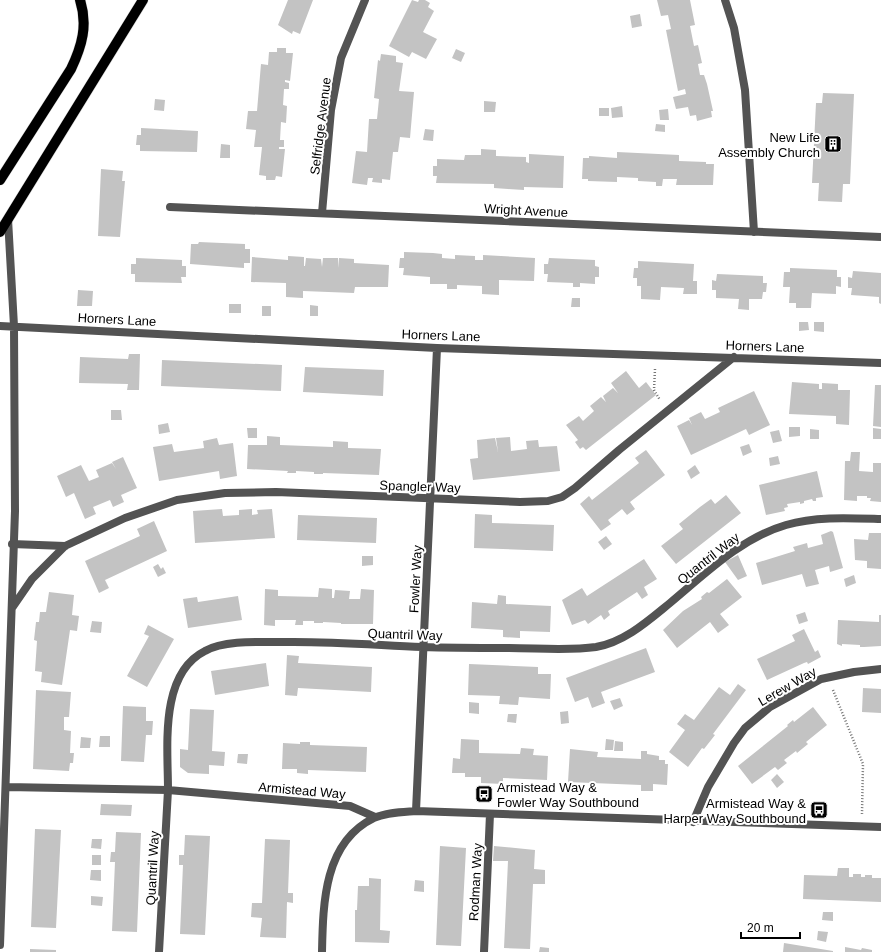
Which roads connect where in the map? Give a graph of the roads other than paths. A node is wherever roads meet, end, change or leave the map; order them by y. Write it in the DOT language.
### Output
graph roads {
  1 [pos="80,0"];
  2 [pos="143,0"];
  3 [pos="365,0"];
  4 [pos="725,0"];
  5 [pos="0,180"];
  6 [pos="170,207"];
  7 [pos="322,213"];
  8 [pos="8,219"];
  9 [pos="0,232"];
  10 [pos="754,232"];
  11 [pos="881,236"];
  12 [pos="0,326"];
  13 [pos="14,326"];
  14 [pos="437,348"];
  15 [pos="734,357"];
  16 [pos="881,363"];
  17 [pos="430,499"];
  18 [pos="881,519"];
  19 [pos="12,544"];
  20 [pos="65,546"];
  21 [pos="12,608"];
  22 [pos="424,647"];
  23 [pos="881,669"];
  24 [pos="7,787"];
  25 [pos="168,790"];
  26 [pos="416,811"];
  27 [pos="490,814"];
  28 [pos="2,815"];
  29 [pos="375,817"];
  30 [pos="693,822"];
  31 [pos="881,827"];
  32 [pos="0,945"];
  33 [pos="159,952"];
  34 [pos="322,952"];
  35 [pos="484,952"];
  1 -- 5 [label="main road"];
  2 -- 8 [label="main road"];
  3 -- 7 [label="street, Selfridge Avenue"];
  4 -- 10 [label="street"];
  6 -- 7 [label="street, Wright Avenue"];
  7 -- 10 [label="street, Wright Avenue"];
  8 -- 9 [label="main road"];
  8 -- 13 [label="street"];
  10 -- 11 [label="street, Wright Avenue"];
  12 -- 13 [label="street, Horners Lane"];
  13 -- 14 [label="street, Horners Lane"];
  13 -- 19 [label="street"];
  14 -- 15 [label="street, Horners Lane"];
  14 -- 17 [label="street, Fowler Way"];
  15 -- 16 [label="street, Horners Lane"];
  15 -- 17 [label="street, Spangler Way"];
  17 -- 20 [label="street, Spangler Way"];
  17 -- 22 [label="street, Fowler Way"];
  18 -- 22 [label="street, Quantril Way"];
  19 -- 20 [label="street, Spangler Way"];
  19 -- 21 [label="street"];
  20 -- 21 [label="street, Spangler Way"];
  21 -- 24 [label="street"];
  22 -- 25 [label="street, Quantril Way"];
  22 -- 26 [label="street, Fowler Way"];
  23 -- 30 [label="street, Lerew Way"];
  24 -- 25 [label="street, Armistead Way"];
  24 -- 28 [label="street"];
  25 -- 29 [label="street, Armistead Way"];
  25 -- 33 [label="street, Quantril Way"];
  26 -- 27 [label="street"];
  26 -- 29 [label="street"];
  27 -- 30 [label="street"];
  27 -- 35 [label="street, Rodman Way"];
  28 -- 32 [label="street"];
  29 -- 34 [label="street"];
  30 -- 31 [label="street"];
}
